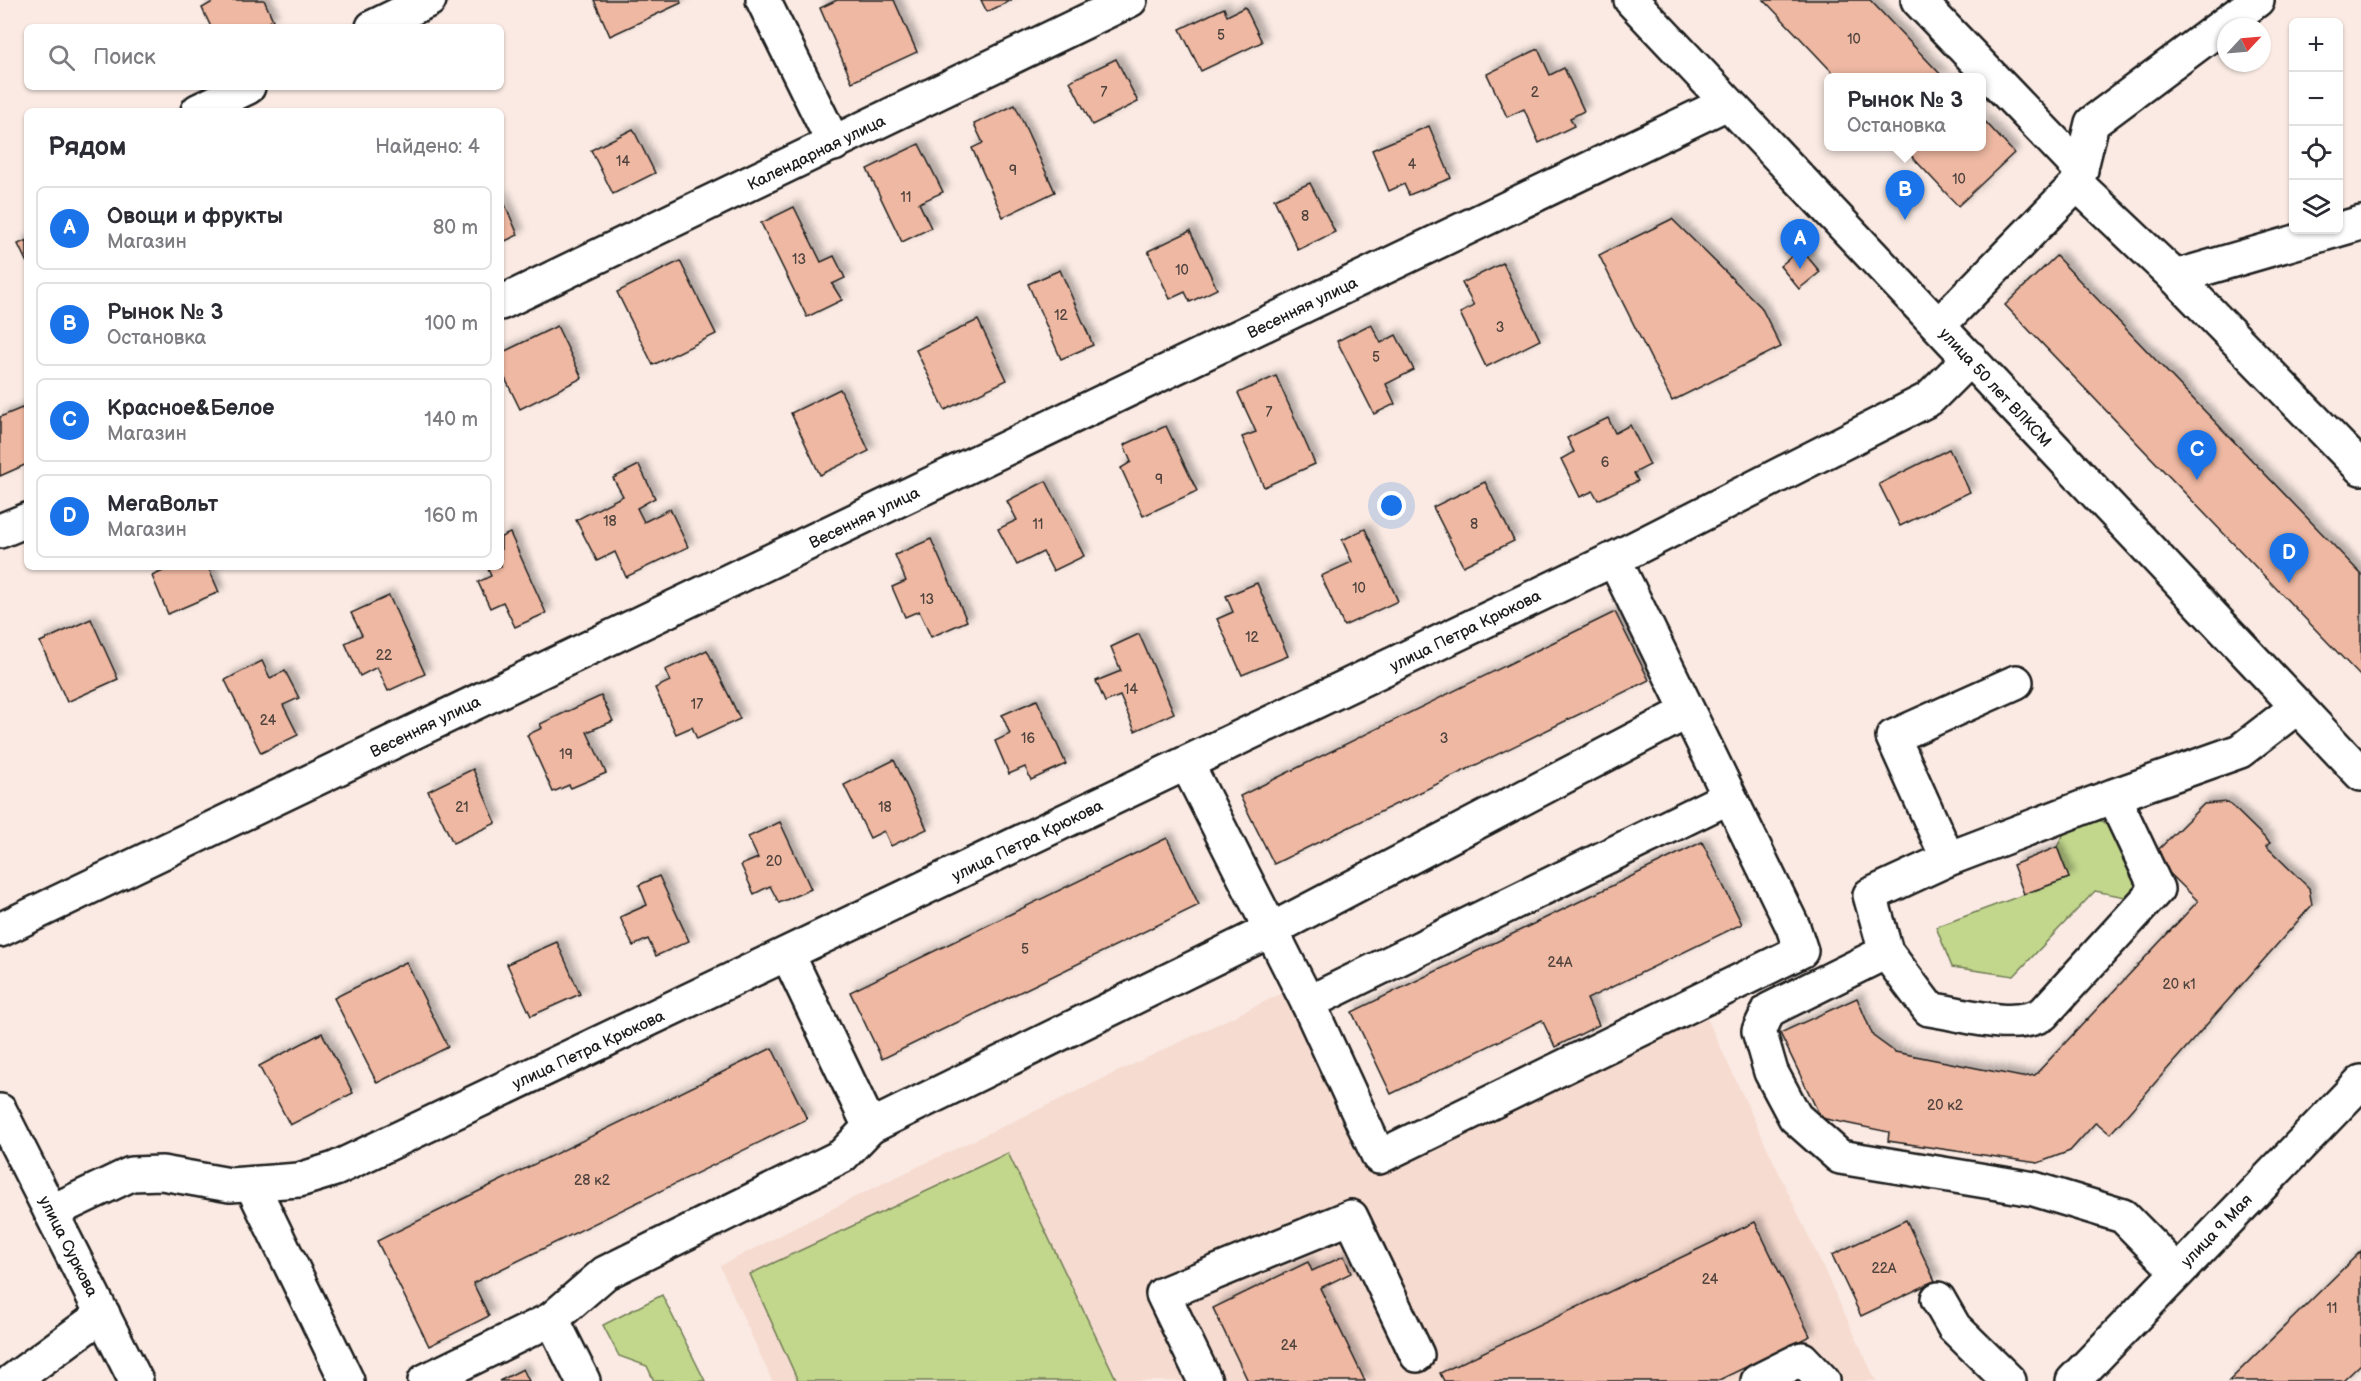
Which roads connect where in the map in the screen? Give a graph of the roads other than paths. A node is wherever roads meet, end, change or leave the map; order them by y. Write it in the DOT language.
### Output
graph roads {
  1 [pos="429,0"];
  2 [pos="763,0"];
  3 [pos="1130,0"];
  4 [pos="1630,0"];
  5 [pos="1918,0"];
  6 [pos="2257,0"];
  7 [pos="379,24"];
  8 [pos="1984,73"];
  9 [pos="1986,75"];
  10 [pos="242,90"];
  11 [pos="1727,103"];
  12 [pos="204,108"];
  13 [pos="834,144"];
  14 [pos="2079,177"];
  15 [pos="2361,223"];
  16 [pos="2175,277"];
  17 [pos="504,302"];
  18 [pos="1938,325"];
  19 [pos="1970,358"];
  20 [pos="2361,468"];
  21 [pos="24,521"];
  22 [pos="0,531"];
  23 [pos="1614,559"];
  24 [pos="2016,682"];
  25 [pos="2297,707"];
  26 [pos="1687,712"];
  27 [pos="1187,764"];
  28 [pos="2360,772"];
  29 [pos="2113,796"];
  30 [pos="1729,797"];
  31 [pos="1948,860"];
  32 [pos="0,930"];
  33 [pos="1271,930"];
  34 [pos="1886,951"];
  35 [pos="788,955"];
  36 [pos="1308,1004"];
  37 [pos="2358,1091"];
  38 [pos="0,1111"];
  39 [pos="870,1128"];
  40 [pos="252,1185"];
  41 [pos="51,1212"];
  42 [pos="2177,1271"];
  43 [pos="1938,1299"];
  44 [pos="103,1314"];
  45 [pos="552,1319"];
  46 [pos="1417,1355"];
  47 [pos="12,1381"];
  48 [pos="136,1381"];
  49 [pos="347,1381"];
  50 [pos="425,1381"];
  51 [pos="583,1381"];
  52 [pos="1205,1381"];
  53 [pos="1758,1381"];
  54 [pos="1823,1381"];
  55 [pos="2010,1381"];
  56 [pos="2073,1381"];
  1 -- 7 [label="street"];
  2 -- 13 [label="street"];
  3 -- 13 [label="street, Календарная улица"];
  4 -- 11 [label="street, улица 50 лет ВЛКСМ"];
  5 -- 8 [label="street"];
  6 -- 14 [label="street"];
  9 -- 14 [label="street"];
  10 -- 12 [label="street"];
  11 -- 18 [label="street, улица 50 лет ВЛКСМ"];
  11 -- 32 [label="street, Весенняя улица"];
  13 -- 17 [label="street, Календарная улица"];
  14 -- 16 [label="street"];
  14 -- 18 [label="street"];
  15 -- 16 [label="street"];
  16 -- 20 [label="street"];
  18 -- 19 [label="street, улица 50 лет ВЛКСМ"];
  19 -- 23 [label="street, улица Петра Крюкова"];
  19 -- 25 [label="street, улица 50 лет ВЛКСМ"];
  21 -- 22 [label="street"];
  23 -- 26 [label="street"];
  23 -- 27 [label="street, улица Петра Крюкова"];
  24 -- 31 [label="street"];
  25 -- 28 [label="street, улица 50 лет ВЛКСМ"];
  25 -- 29 [label="street"];
  26 -- 30 [label="street"];
  26 -- 33 [label="street"];
  27 -- 33 [label="street"];
  27 -- 35 [label="street, улица Петра Крюкова"];
  29 -- 31 [label="street"];
  29 -- 34 [label="street"];
  30 -- 36 [label="street"];
  30 -- 36 [label="street"];
  31 -- 34 [label="street"];
  33 -- 36 [label="street"];
  33 -- 39 [label="street"];
  34 -- 42 [label="street"];
  35 -- 39 [label="street"];
  35 -- 40 [label="street, улица Петра Крюкова"];
  37 -- 42 [label="street, улица 9 Мая"];
  38 -- 41 [label="street, улица Суркова"];
  39 -- 45 [label="street"];
  40 -- 41 [label="street, улица Петра Крюкова"];
  40 -- 49 [label="street"];
  41 -- 44 [label="street, улица Суркова"];
  42 -- 56 [label="street, улица 9 Мая"];
  43 -- 55 [label="street"];
  44 -- 47 [label="street"];
  44 -- 48 [label="street, улица Суркова"];
  45 -- 50 [label="street"];
  45 -- 51 [label="street"];
  46 -- 52 [label="street"];
  53 -- 54 [label="street"];
}
